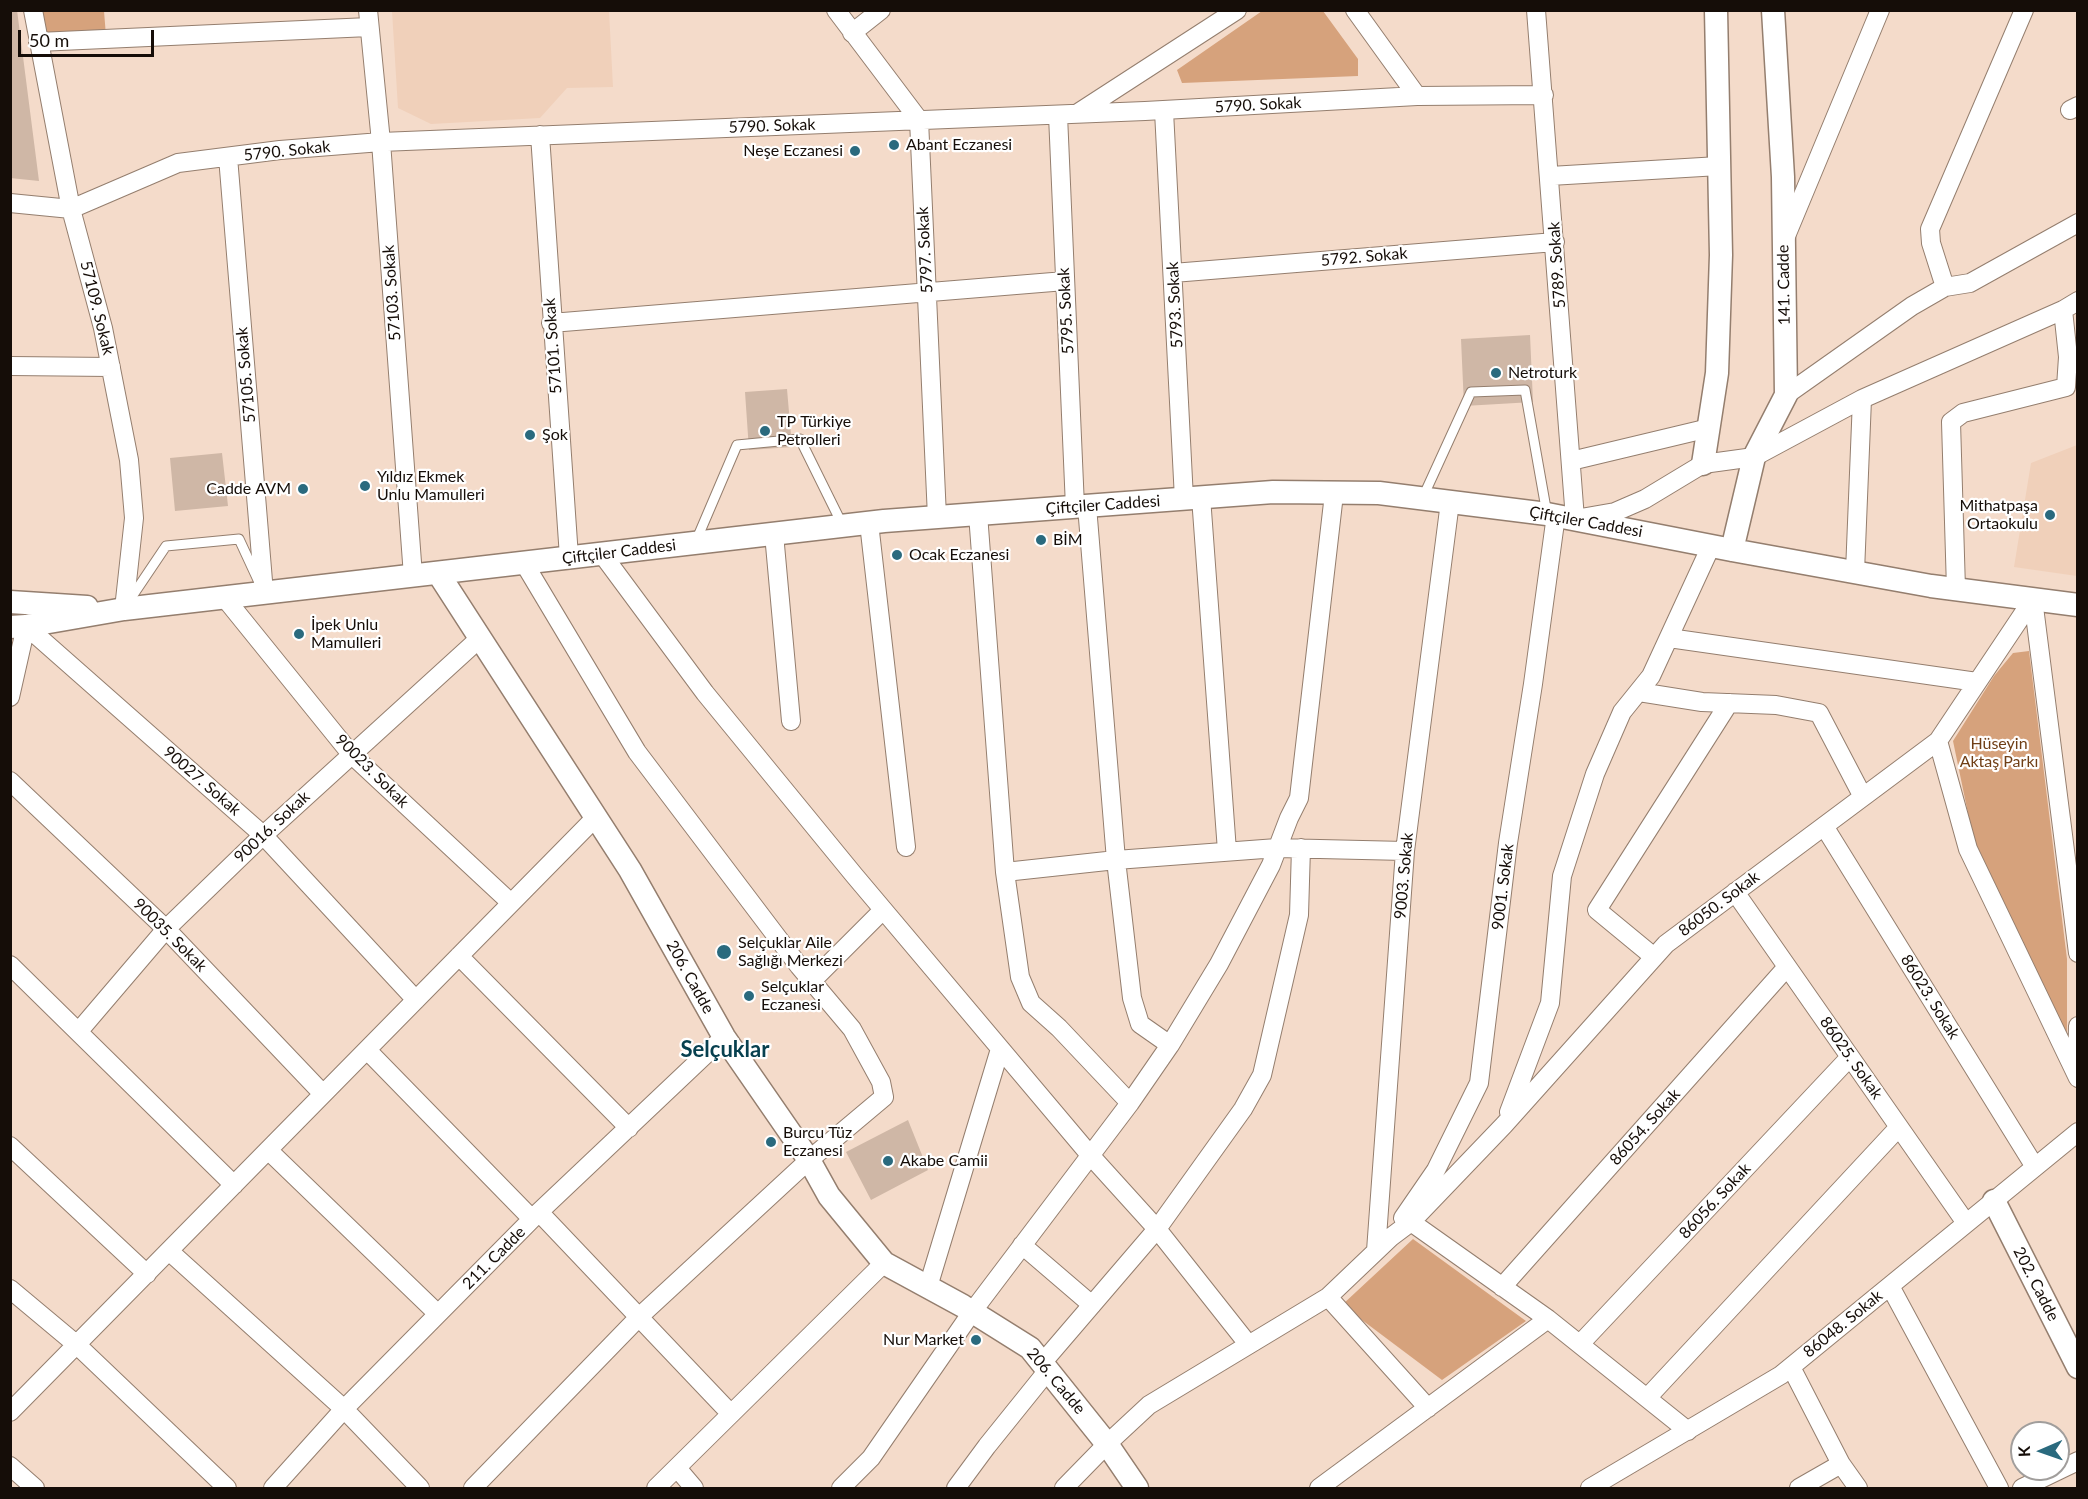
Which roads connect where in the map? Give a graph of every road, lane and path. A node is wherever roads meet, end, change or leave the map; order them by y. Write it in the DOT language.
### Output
graph roads {
  1 [pos="33,10"];
  2 [pos="836,10"];
  3 [pos="881,10"];
  4 [pos="1237,10"];
  5 [pos="1355,10"];
  6 [pos="1536,10"];
  7 [pos="1716,10"];
  8 [pos="1773,10"];
  9 [pos="1880,10"];
  10 [pos="2024,10"];
  11 [pos="369,19"];
  12 [pos="852,33"];
  13 [pos="38,42"];
  14 [pos="1544,95"];
  15 [pos="1417,96"];
  16 [pos="1164,111"];
  17 [pos="1076,114"];
  18 [pos="1058,115"];
  19 [pos="919,120"];
  20 [pos="540,135"];
  21 [pos="381,142"];
  22 [pos="228,157"];
  23 [pos="1719,166"];
  24 [pos="1550,176"];
  25 [pos="10,203"];
  26 [pos="71,209"];
  27 [pos="2078,223"];
  28 [pos="1555,242"];
  29 [pos="1783,243"];
  30 [pos="1173,273"];
  31 [pos="1065,282"];
  32 [pos="1945,288"];
  33 [pos="927,293"];
  34 [pos="2071,305"];
  35 [pos="551,323"];
  36 [pos="10,366"];
  37 [pos="111,367"];
  38 [pos="1786,395"];
  39 [pos="1862,399"];
  40 [pos="1709,428"];
  41 [pos="1754,457"];
  42 [pos="1571,461"];
  43 [pos="1703,464"];
  44 [pos="1334,494"];
  45 [pos="1192,498"];
  46 [pos="1422,499"];
  47 [pos="1450,502"];
  48 [pos="1081,506"];
  49 [pos="978,514"];
  50 [pos="1559,516"];
  51 [pos="938,517"];
  52 [pos="869,523"];
  53 [pos="843,526"];
  54 [pos="774,534"];
  55 [pos="696,543"];
  56 [pos="1721,548"];
  57 [pos="602,554"];
  58 [pos="569,558"];
  59 [pos="524,563"];
  60 [pos="1855,572"];
  61 [pos="438,573"];
  62 [pos="413,576"];
  63 [pos="1956,589"];
  64 [pos="264,593"];
  65 [pos="224,597"];
  66 [pos="2033,599"];
  67 [pos="10,602"];
  68 [pos="2078,605"];
  69 [pos="124,609"];
  70 [pos="18,627"];
  71 [pos="480,638"];
  72 [pos="1669,638"];
  73 [pos="1977,682"];
  74 [pos="1639,692"];
  75 [pos="10,697"];
  76 [pos="1730,703"];
  77 [pos="790,721"];
  78 [pos="1938,741"];
  79 [pos="351,754"];
  80 [pos="10,781"];
  81 [pos="1863,797"];
  82 [pos="596,817"];
  83 [pos="1824,826"];
  84 [pos="263,835"];
  85 [pos="2070,840"];
  86 [pos="906,848"];
  87 [pos="1277,848"];
  88 [pos="1301,848"];
  89 [pos="1405,850"];
  90 [pos="1227,851"];
  91 [pos="1116,860"];
  92 [pos="1005,872"];
  93 [pos="1736,892"];
  94 [pos="511,903"];
  95 [pos="883,910"];
  96 [pos="166,929"];
  97 [pos="2078,953"];
  98 [pos="459,956"];
  99 [pos="1654,957"];
  100 [pos="10,965"];
  101 [pos="1787,967"];
  102 [pos="812,981"];
  103 [pos="416,1000"];
  104 [pos="2078,1026"];
  105 [pos="79,1031"];
  106 [pos="724,1037"];
  107 [pos="1170,1045"];
  108 [pos="1000,1049"];
  109 [pos="367,1050"];
  110 [pos="1850,1057"];
  111 [pos="2077,1077"];
  112 [pos="323,1094"];
  113 [pos="1130,1103"];
  114 [pos="1504,1125"];
  115 [pos="1899,1127"];
  116 [pos="629,1128"];
  117 [pos="2078,1132"];
  118 [pos="10,1146"];
  119 [pos="268,1150"];
  120 [pos="1090,1155"];
  121 [pos="810,1160"];
  122 [pos="2035,1167"];
  123 [pos="234,1185"];
  124 [pos="1994,1201"];
  125 [pos="535,1216"];
  126 [pos="1411,1222"];
  127 [pos="1966,1223"];
  128 [pos="1157,1229"];
  129 [pos="1391,1237"];
  130 [pos="1022,1245"];
  131 [pos="170,1251"];
  132 [pos="1376,1251"];
  133 [pos="884,1263"];
  134 [pos="147,1274"];
  135 [pos="1890,1286"];
  136 [pos="928,1287"];
  137 [pos="1502,1287"];
  138 [pos="10,1289"];
  139 [pos="1328,1297"];
  140 [pos="1092,1305"];
  141 [pos="972,1312"];
  142 [pos="438,1314"];
  143 [pos="640,1316"];
  144 [pos="1548,1319"];
  145 [pos="1248,1344"];
  146 [pos="1580,1344"];
  147 [pos="77,1345"];
  148 [pos="1046,1366"];
  149 [pos="1791,1367"];
  150 [pos="2078,1367"];
  151 [pos="1647,1398"];
  152 [pos="1428,1407"];
  153 [pos="345,1409"];
  154 [pos="10,1412"];
  155 [pos="731,1414"];
  156 [pos="1688,1431"];
  157 [pos="1107,1444"];
  158 [pos="2078,1461"];
  159 [pos="1841,1464"];
  160 [pos="10,1466"];
  161 [pos="677,1468"];
  162 [pos="34,1488"];
  163 [pos="227,1488"];
  164 [pos="273,1488"];
  165 [pos="420,1488"];
  166 [pos="473,1488"];
  167 [pos="656,1488"];
  168 [pos="694,1488"];
  169 [pos="841,1488"];
  170 [pos="957,1488"];
  171 [pos="1064,1488"];
  172 [pos="1137,1488"];
  173 [pos="1318,1488"];
  174 [pos="1590,1488"];
  175 [pos="1798,1488"];
  176 [pos="1857,1488"];
  177 [pos="1999,1488"];
  178 [pos="2022,1488"];
  1 -- 13 [label="street, 57109. Sokak"];
  2 -- 12 [label="street"];
  3 -- 12 [label="street"];
  4 -- 17 [label="street"];
  5 -- 15 [label="street"];
  6 -- 14 [label="street, 5789. Sokak"];
  7 -- 23 [label="street"];
  8 -- 29 [label="street, 141. Cadde"];
  9 -- 29 [label="street"];
  10 -- 32 [label="street"];
  11 -- 13 [label="street"];
  11 -- 21 [label="street, 57103. Sokak"];
  12 -- 19 [label="street"];
  13 -- 26 [label="street, 57109. Sokak"];
  14 -- 15 [label="street, 5790. Sokak"];
  14 -- 24 [label="street, 5789. Sokak"];
  15 -- 16 [label="street, 5790. Sokak"];
  16 -- 17 [label="street, 5790. Sokak"];
  16 -- 30 [label="street, 5793. Sokak"];
  17 -- 18 [label="street, 5790. Sokak"];
  18 -- 19 [label="street, 5790. Sokak"];
  18 -- 31 [label="street, 5795. Sokak"];
  19 -- 20 [label="street, 5790. Sokak"];
  19 -- 33 [label="street, 5797. Sokak"];
  20 -- 21 [label="street, 5790. Sokak"];
  20 -- 35 [label="street, 57101. Sokak"];
  21 -- 22 [label="street, 5790. Sokak"];
  21 -- 62 [label="street, 57103. Sokak"];
  22 -- 26 [label="street, 5790. Sokak"];
  22 -- 64 [label="street, 57105. Sokak"];
  23 -- 24 [label="street"];
  23 -- 40 [label="street"];
  24 -- 28 [label="street, 5789. Sokak"];
  25 -- 26 [label="street, 5790. Sokak"];
  26 -- 37 [label="street, 57109. Sokak"];
  27 -- 32 [label="street"];
  28 -- 30 [label="street, 5792. Sokak"];
  28 -- 42 [label="street, 5789. Sokak"];
  29 -- 38 [label="street, 141. Cadde"];
  30 -- 45 [label="street, 5793. Sokak"];
  31 -- 33 [label="street"];
  31 -- 48 [label="street, 5795. Sokak"];
  32 -- 38 [label="street"];
  33 -- 35 [label="street"];
  33 -- 51 [label="street, 5797. Sokak"];
  34 -- 39 [label="street"];
  34 -- 63 [label="street"];
  35 -- 58 [label="street, 57101. Sokak"];
  36 -- 37 [label="street"];
  37 -- 69 [label="street, 57109. Sokak"];
  38 -- 41 [label="street, 141. Cadde"];
  39 -- 41 [label="street"];
  39 -- 60 [label="street"];
  40 -- 42 [label="street"];
  40 -- 43 [label="street"];
  41 -- 43 [label="street"];
  41 -- 56 [label="street, 141. Cadde"];
  42 -- 50 [label="street, 5789. Sokak"];
  43 -- 50 [label="street"];
  44 -- 45 [label="street, Çiftçiler Caddesi"];
  44 -- 46 [label="street, Çiftçiler Caddesi"];
  44 -- 87 [label="street"];
  45 -- 48 [label="street, Çiftçiler Caddesi"];
  45 -- 90 [label="street, 5793. Sokak"];
  46 -- 47 [label="street, Çiftçiler Caddesi"];
  46 -- 50 [label="lane"];
  47 -- 50 [label="street, Çiftçiler Caddesi"];
  47 -- 89 [label="street, 9003. Sokak"];
  48 -- 49 [label="street, Çiftçiler Caddesi"];
  48 -- 91 [label="street, 5795. Sokak"];
  49 -- 51 [label="street, Çiftçiler Caddesi"];
  49 -- 92 [label="street"];
  50 -- 56 [label="street, Çiftçiler Caddesi"];
  50 -- 129 [label="street, 9001. Sokak"];
  51 -- 52 [label="street, Çiftçiler Caddesi"];
  52 -- 53 [label="street, Çiftçiler Caddesi"];
  52 -- 86 [label="street"];
  53 -- 54 [label="street, Çiftçiler Caddesi"];
  53 -- 55 [label="lane"];
  54 -- 55 [label="street, Çiftçiler Caddesi"];
  54 -- 77 [label="street"];
  55 -- 57 [label="street, Çiftçiler Caddesi"];
  56 -- 60 [label="street, Çiftçiler Caddesi"];
  56 -- 72 [label="street"];
  57 -- 58 [label="street, Çiftçiler Caddesi"];
  57 -- 95 [label="street"];
  58 -- 59 [label="street, Çiftçiler Caddesi"];
  59 -- 61 [label="street, Çiftçiler Caddesi"];
  59 -- 102 [label="street"];
  60 -- 63 [label="street, Çiftçiler Caddesi"];
  61 -- 62 [label="street, Çiftçiler Caddesi"];
  61 -- 71 [label="street, 206. Cadde"];
  62 -- 64 [label="street, Çiftçiler Caddesi"];
  63 -- 66 [label="street, Çiftçiler Caddesi"];
  64 -- 65 [label="street, Çiftçiler Caddesi"];
  64 -- 69 [label="lane"];
  65 -- 69 [label="street, Çiftçiler Caddesi"];
  65 -- 79 [label="street, 90023. Sokak"];
  66 -- 68 [label="street, Çiftçiler Caddesi"];
  66 -- 73 [label="street, 86050. Sokak"];
  66 -- 85 [label="street"];
  67 -- 69 [label="street, Çiftçiler Caddesi"];
  69 -- 70 [label="street, Çiftçiler Caddesi"];
  70 -- 75 [label="street"];
  70 -- 84 [label="street, 90027. Sokak"];
  71 -- 79 [label="street, 90016. Sokak"];
  71 -- 82 [label="street, 206. Cadde"];
  72 -- 73 [label="street"];
  72 -- 74 [label="street"];
  73 -- 78 [label="street, 86050. Sokak"];
  74 -- 76 [label="street"];
  74 -- 114 [label="street"];
  76 -- 81 [label="street"];
  76 -- 99 [label="street"];
  78 -- 81 [label="street, 86050. Sokak"];
  78 -- 111 [label="street"];
  79 -- 84 [label="street, 90016. Sokak"];
  79 -- 94 [label="street, 90023. Sokak"];
  80 -- 96 [label="street, 90035. Sokak"];
  81 -- 83 [label="street, 86050. Sokak"];
  82 -- 94 [label="street"];
  82 -- 106 [label="street, 206. Cadde"];
  83 -- 93 [label="street, 86050. Sokak"];
  83 -- 122 [label="street, 86023. Sokak"];
  84 -- 96 [label="street, 90016. Sokak"];
  84 -- 103 [label="street, 90027. Sokak"];
  85 -- 97 [label="street"];
  87 -- 88 [label="street"];
  87 -- 90 [label="street"];
  87 -- 107 [label="street"];
  88 -- 89 [label="street"];
  88 -- 128 [label="street"];
  89 -- 132 [label="street, 9003. Sokak"];
  90 -- 91 [label="street"];
  91 -- 92 [label="street"];
  91 -- 107 [label="street, 5795. Sokak"];
  92 -- 113 [label="street"];
  93 -- 99 [label="street, 86050. Sokak"];
  93 -- 101 [label="street, 86025. Sokak"];
  94 -- 98 [label="street"];
  95 -- 102 [label="street"];
  95 -- 108 [label="street"];
  96 -- 105 [label="street, 90016. Sokak"];
  96 -- 112 [label="street, 90035. Sokak"];
  98 -- 103 [label="street"];
  98 -- 116 [label="street"];
  99 -- 114 [label="street, 86050. Sokak"];
  100 -- 105 [label="street"];
  101 -- 110 [label="street, 86025. Sokak"];
  101 -- 137 [label="street, 86054. Sokak"];
  102 -- 121 [label="street"];
  103 -- 109 [label="street"];
  104 -- 111 [label="street"];
  105 -- 123 [label="street"];
  106 -- 116 [label="street, 211. Cadde"];
  106 -- 121 [label="street, 206. Cadde"];
  107 -- 113 [label="street"];
  108 -- 120 [label="street"];
  108 -- 136 [label="street"];
  109 -- 112 [label="street"];
  109 -- 125 [label="street"];
  110 -- 115 [label="street, 86025. Sokak"];
  110 -- 146 [label="street, 86056. Sokak"];
  112 -- 119 [label="street"];
  113 -- 120 [label="street"];
  114 -- 126 [label="street, 86050. Sokak"];
  115 -- 127 [label="street, 86025. Sokak"];
  115 -- 151 [label="street"];
  116 -- 125 [label="street, 211. Cadde"];
  117 -- 122 [label="street, 86048. Sokak"];
  118 -- 134 [label="street"];
  119 -- 123 [label="street"];
  119 -- 142 [label="street"];
  120 -- 128 [label="street"];
  120 -- 130 [label="street"];
  121 -- 133 [label="street, 206. Cadde"];
  121 -- 143 [label="street"];
  122 -- 124 [label="street, 86048. Sokak"];
  123 -- 131 [label="street"];
  124 -- 127 [label="street, 86048. Sokak"];
  124 -- 150 [label="street, 202. Cadde"];
  125 -- 142 [label="street, 211. Cadde"];
  125 -- 143 [label="street"];
  126 -- 129 [label="street, 86050. Sokak"];
  126 -- 137 [label="street"];
  127 -- 135 [label="street, 86048. Sokak"];
  128 -- 140 [label="street"];
  128 -- 145 [label="street"];
  129 -- 132 [label="street"];
  130 -- 140 [label="street"];
  130 -- 141 [label="street"];
  131 -- 134 [label="street"];
  131 -- 153 [label="street"];
  132 -- 139 [label="street"];
  133 -- 136 [label="street, 206. Cadde"];
  133 -- 155 [label="street"];
  134 -- 147 [label="street"];
  135 -- 149 [label="street, 86048. Sokak"];
  135 -- 177 [label="street"];
  136 -- 141 [label="street, 206. Cadde"];
  137 -- 144 [label="street"];
  138 -- 147 [label="street"];
  139 -- 145 [label="street"];
  139 -- 152 [label="street"];
  140 -- 148 [label="street"];
  141 -- 148 [label="street, 206. Cadde"];
  141 -- 169 [label="street"];
  142 -- 153 [label="street, 211. Cadde"];
  143 -- 155 [label="street"];
  143 -- 166 [label="street"];
  144 -- 146 [label="street"];
  144 -- 152 [label="street"];
  145 -- 157 [label="street"];
  146 -- 151 [label="street"];
  147 -- 154 [label="street"];
  147 -- 163 [label="street"];
  148 -- 157 [label="street, 206. Cadde"];
  148 -- 170 [label="street"];
  149 -- 156 [label="street, 86048. Sokak"];
  149 -- 159 [label="street"];
  151 -- 156 [label="street"];
  152 -- 173 [label="street"];
  153 -- 164 [label="street, 211. Cadde"];
  153 -- 165 [label="street"];
  155 -- 161 [label="street"];
  156 -- 174 [label="street, 86048. Sokak"];
  157 -- 171 [label="street"];
  157 -- 172 [label="street, 206. Cadde"];
  158 -- 178 [label="street"];
  159 -- 175 [label="street"];
  159 -- 176 [label="street"];
  160 -- 162 [label="street"];
  161 -- 167 [label="street"];
  161 -- 168 [label="street"];
}
